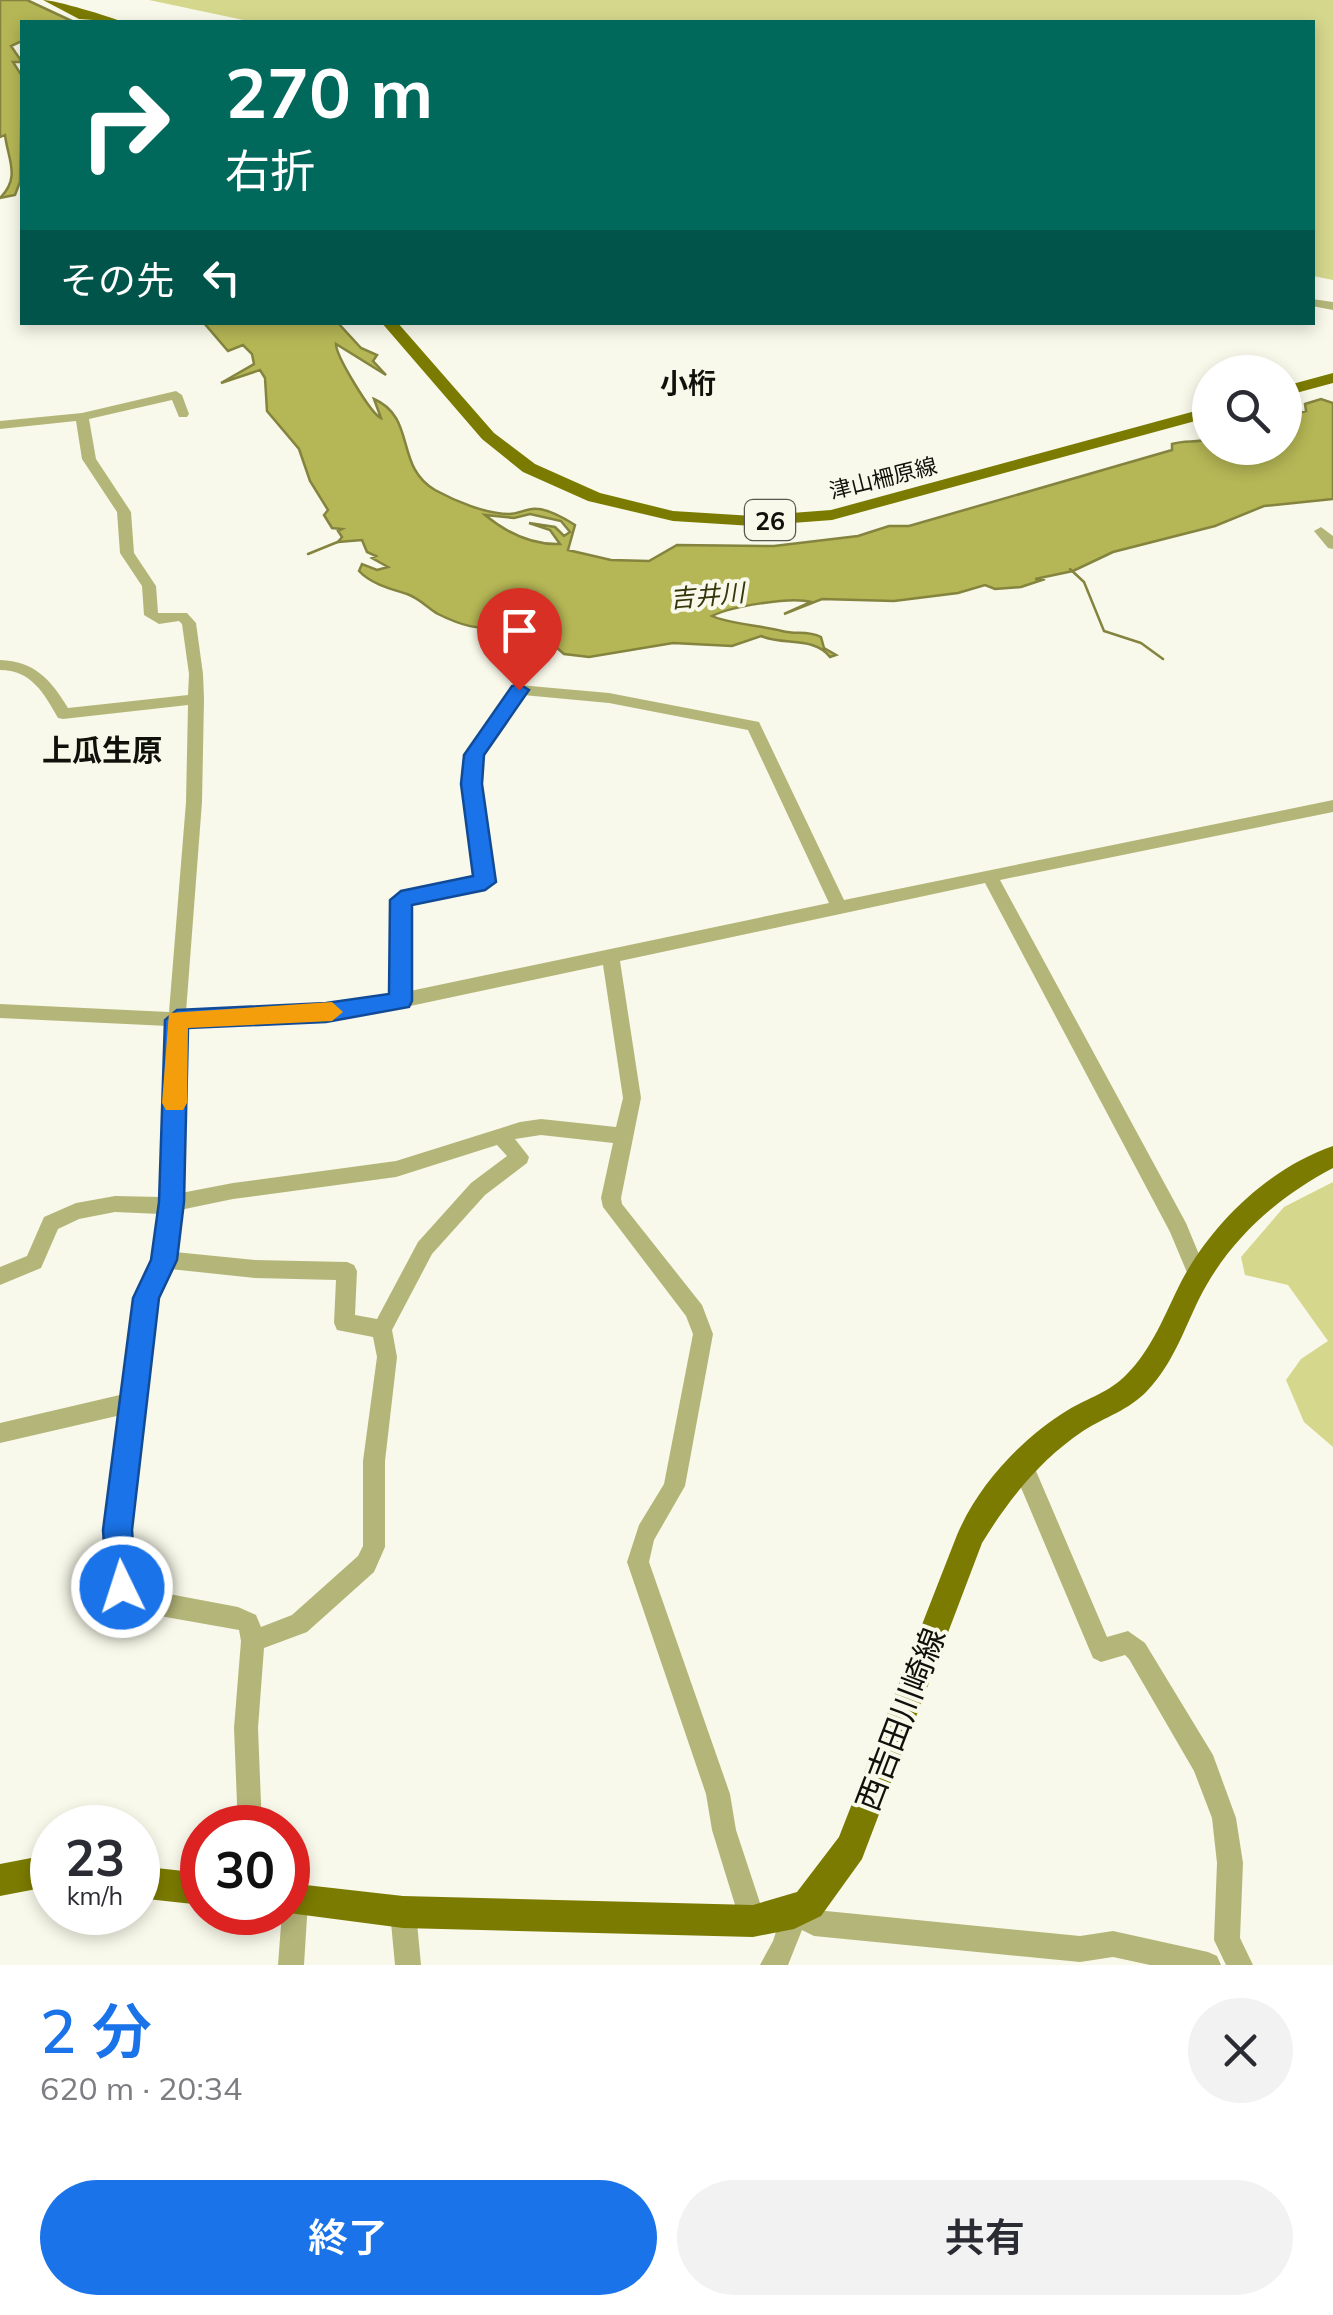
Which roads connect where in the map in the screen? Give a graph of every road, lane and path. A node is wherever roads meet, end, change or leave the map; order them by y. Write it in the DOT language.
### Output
graph roads {
  1 [pos="48,0"];
  2 [pos="107,20"];
  3 [pos="391,325"];
  4 [pos="1333,378"];
  5 [pos="1302,386"];
  6 [pos="183,414"];
  7 [pos="1192,417"];
  8 [pos="82,418"];
  9 [pos="0,425"];
  10 [pos="1321,531"];
  11 [pos="1333,546"];
  12 [pos="0,665"];
  13 [pos="196,699"];
  14 [pos="1333,806"];
  15 [pos="990,876"];
  16 [pos="839,907"];
  17 [pos="611,957"];
  18 [pos="401,1001"];
  19 [pos="0,1011"];
  20 [pos="177,1020"];
  21 [pos="500,1135"];
  22 [pos="624,1136"];
  23 [pos="1333,1156"];
  24 [pos="172,1202"];
  25 [pos="164,1260"];
  26 [pos="0,1276"];
  27 [pos="1198,1276"];
  28 [pos="382,1329"];
  29 [pos="134,1402"];
  30 [pos="0,1433"];
  31 [pos="1022,1464"];
  32 [pos="253,1642"];
  33 [pos="249,1805"];
  34 [pos="30,1874"];
  35 [pos="0,1880"];
  36 [pos="310,1902"];
  37 [pos="403,1912"];
  38 [pos="794,1913"];
  39 [pos="754,1922"];
  40 [pos="291,1935"];
  41 [pos="1086,1957"];
  42 [pos="291,1965"];
  43 [pos="408,1965"];
  44 [pos="773,1965"];
  45 [pos="1208,1965"];
  46 [pos="1240,1965"];
  1 -- 2 [label="main road"];
  3 -- 7 [label="main road, 津山柵原線 / 26"];
  4 -- 5 [label="main road"];
  6 -- 8 [label="street"];
  8 -- 9 [label="street"];
  8 -- 13 [label="street"];
  10 -- 11 [label="street"];
  12 -- 13 [label="street"];
  13 -- 20 [label="street"];
  14 -- 15 [label="street"];
  15 -- 16 [label="street"];
  15 -- 27 [label="street"];
  16 -- 17 [label="street"];
  16 -- 18 [label="street"];
  17 -- 18 [label="street"];
  17 -- 22 [label="street"];
  18 -- 20 [label="street"];
  19 -- 20 [label="street"];
  20 -- 24 [label="street"];
  21 -- 22 [label="street"];
  21 -- 24 [label="street"];
  21 -- 28 [label="street"];
  22 -- 39 [label="street"];
  23 -- 27 [label="main road, 西吉田川崎線"];
  24 -- 25 [label="street"];
  24 -- 26 [label="street"];
  25 -- 28 [label="street"];
  25 -- 29 [label="street"];
  27 -- 31 [label="main road, 西吉田川崎線"];
  28 -- 32 [label="street"];
  29 -- 30 [label="street"];
  29 -- 32 [label="street"];
  31 -- 38 [label="main road, 西吉田川崎線"];
  31 -- 46 [label="street"];
  32 -- 33 [label="street"];
  34 -- 35 [label="main road"];
  36 -- 37 [label="main road"];
  37 -- 39 [label="main road"];
  37 -- 43 [label="street"];
  38 -- 39 [label="main road"];
  38 -- 41 [label="street"];
  38 -- 44 [label="street"];
  40 -- 42 [label="street"];
  41 -- 45 [label="street"];
}
